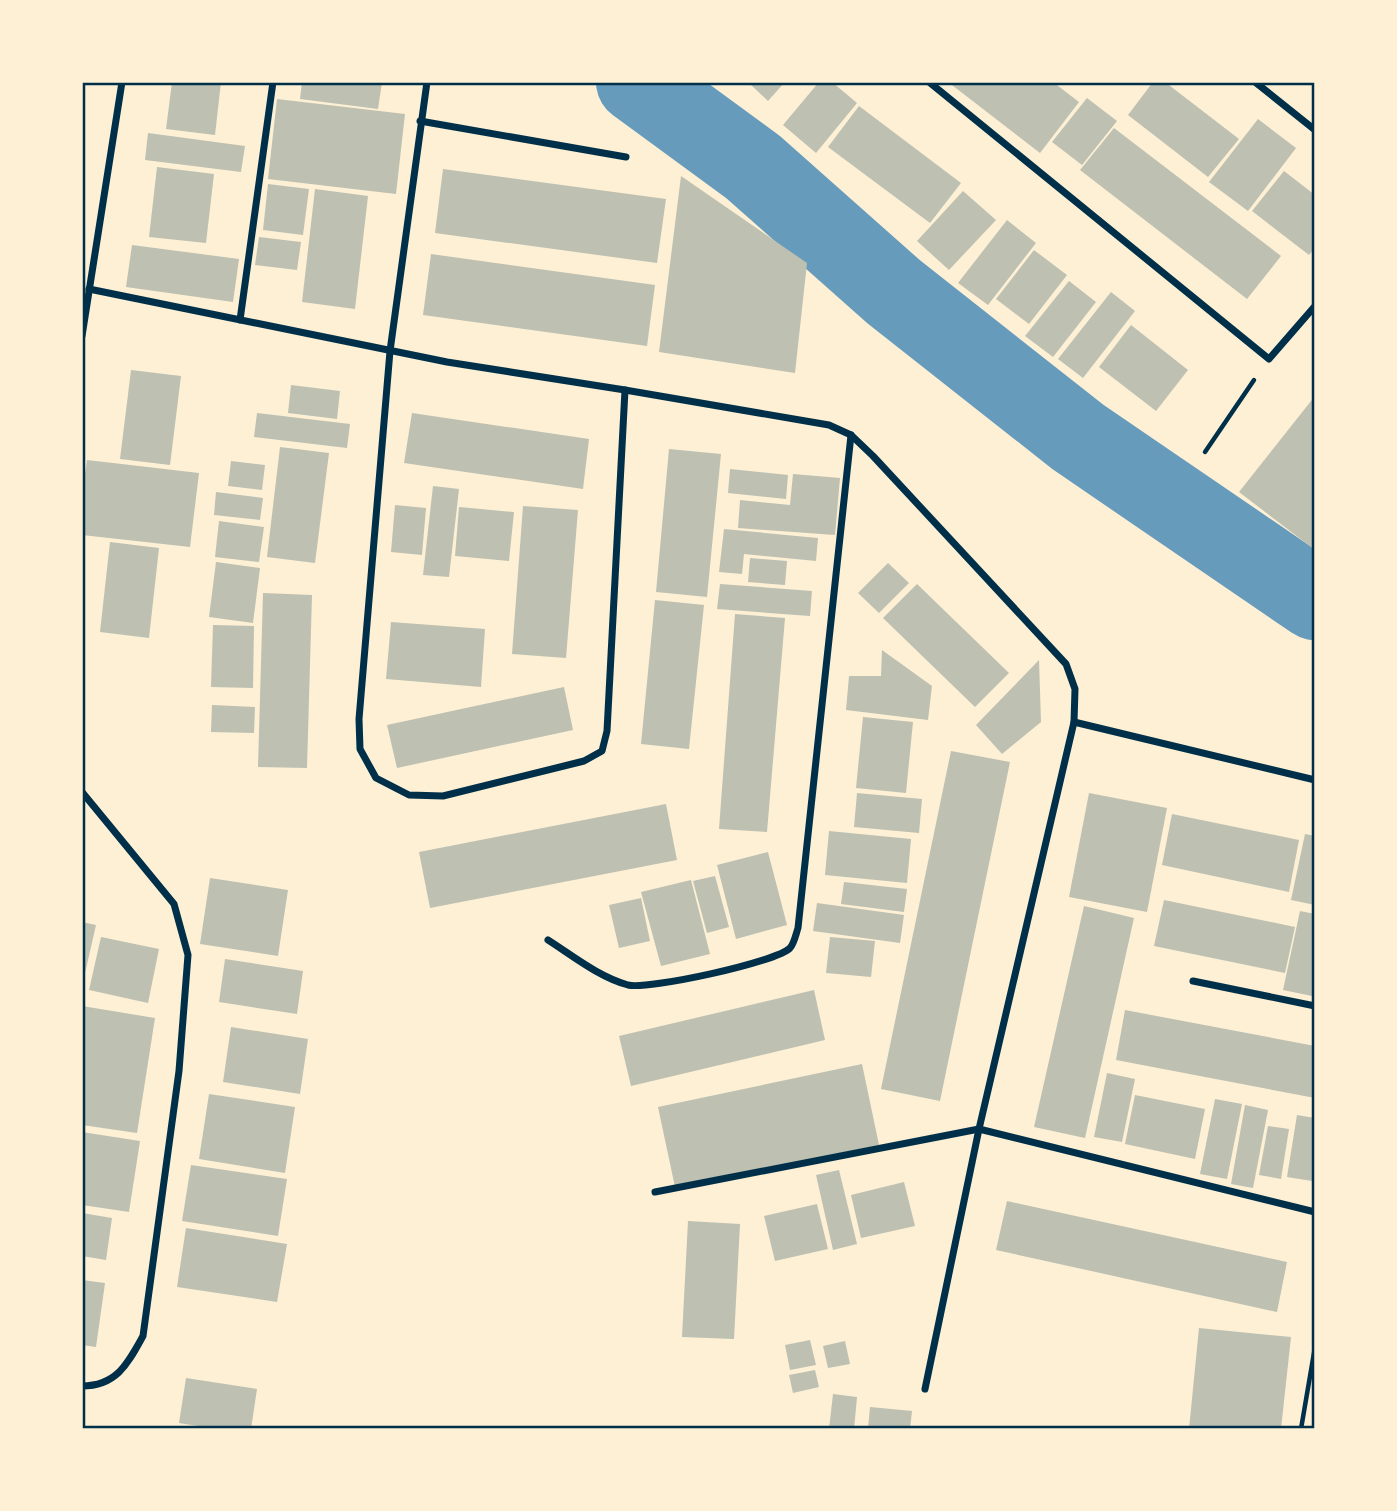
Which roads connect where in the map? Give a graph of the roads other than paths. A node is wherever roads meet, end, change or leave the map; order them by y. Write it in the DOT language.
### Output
graph roads {
  1 [pos="122,82"];
  2 [pos="273,82"];
  3 [pos="427,82"];
  4 [pos="929,82"];
  5 [pos="1255,82"];
  6 [pos="420,121"];
  7 [pos="1315,130"];
  8 [pos="626,157"];
  9 [pos="89,289"];
  10 [pos="1315,306"];
  11 [pos="240,320"];
  12 [pos="82,336"];
  13 [pos="390,351"];
  14 [pos="625,390"];
  15 [pos="850,435"];
  16 [pos="1074,722"];
  17 [pos="1315,780"];
  18 [pos="82,792"];
  19 [pos="548,940"];
  20 [pos="1193,981"];
  21 [pos="1315,1006"];
  22 [pos="979,1129"];
  23 [pos="654,1192"];
  24 [pos="1315,1212"];
  25 [pos="82,1386"];
  26 [pos="925,1389"];
  1 -- 9 [label="street"];
  2 -- 11 [label="street"];
  3 -- 6 [label="street"];
  4 -- 10 [label="street"];
  5 -- 7 [label="street"];
  6 -- 8 [label="street"];
  6 -- 13 [label="street"];
  9 -- 11 [label="street"];
  9 -- 12 [label="street"];
  11 -- 13 [label="street"];
  13 -- 14 [label="street"];
  13 -- 14 [label="street"];
  14 -- 15 [label="street"];
  15 -- 16 [label="street"];
  15 -- 19 [label="street"];
  16 -- 17 [label="street"];
  16 -- 22 [label="street"];
  18 -- 25 [label="street"];
  20 -- 21 [label="street"];
  22 -- 23 [label="street"];
  22 -- 24 [label="street"];
  22 -- 26 [label="street"];
}
